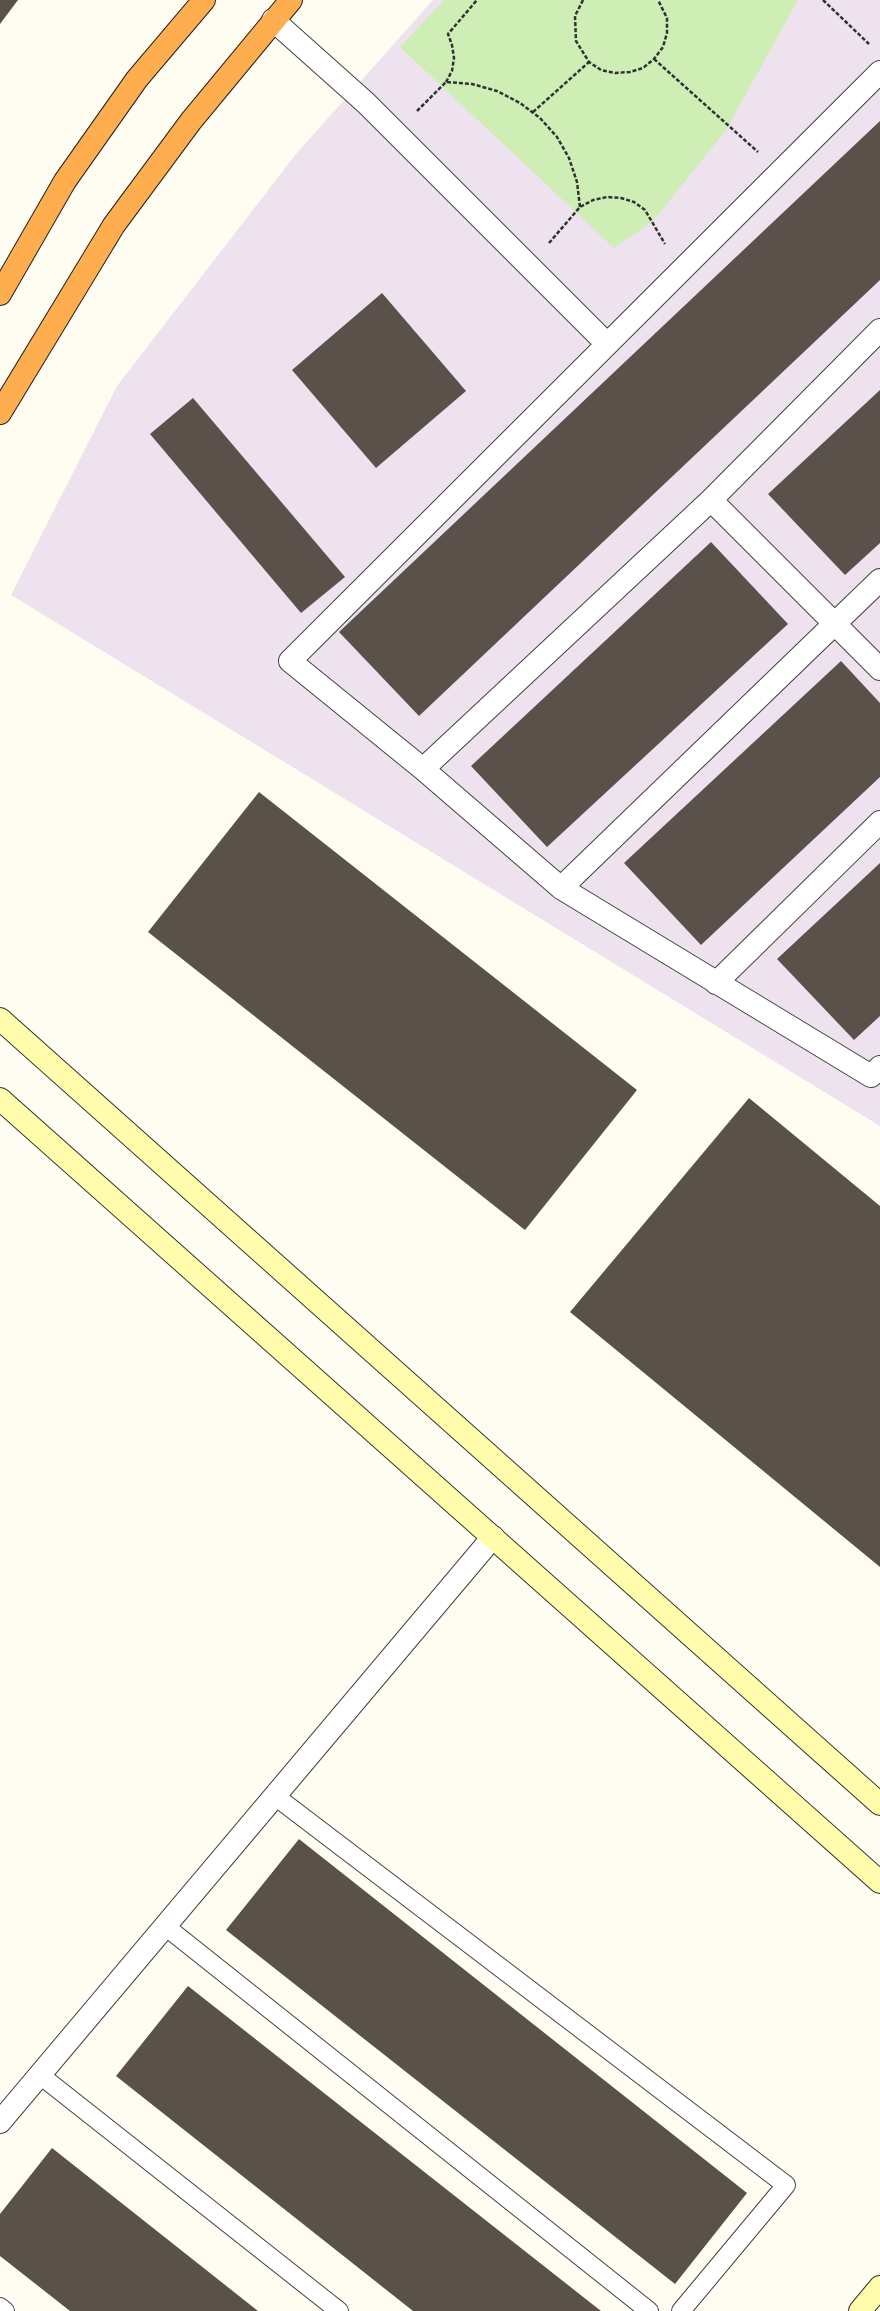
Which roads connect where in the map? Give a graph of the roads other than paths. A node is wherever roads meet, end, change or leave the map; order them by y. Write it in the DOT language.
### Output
graph roads {
  1 [pos="204,0"];
  2 [pos="291,0"];
  3 [pos="273,20"];
  4 [pos="880,72"];
  5 [pos="0,294"];
  6 [pos="880,330"];
  7 [pos="607,344"];
  8 [pos="0,413"];
  9 [pos="711,500"];
  10 [pos="880,580"];
  11 [pos="835,624"];
  12 [pos="880,670"];
  13 [pos="423,769"];
  14 [pos="880,822"];
  15 [pos="561,888"];
  16 [pos="716,983"];
  17 [pos="0,1019"];
  18 [pos="880,1067"];
  19 [pos="0,1099"];
  20 [pos="492,1537"];
  21 [pos="275,1796"];
  22 [pos="880,1804"];
  23 [pos="880,1882"];
  24 [pos="166,1926"];
  25 [pos="40,2075"];
  26 [pos="0,2122"];
  27 [pos="880,2287"];
  28 [pos="0,2307"];
  29 [pos="5,2311"];
  30 [pos="339,2311"];
  31 [pos="649,2311"];
  32 [pos="681,2311"];
  33 [pos="860,2311"];
  1 -- 5 [label="highway"];
  2 -- 3 [label="highway"];
  3 -- 7 [label="street"];
  3 -- 8 [label="highway"];
  4 -- 7 [label="street"];
  6 -- 9 [label="street"];
  7 -- 13 [label="street"];
  9 -- 11 [label="street"];
  9 -- 13 [label="street"];
  10 -- 11 [label="street"];
  11 -- 12 [label="street"];
  11 -- 15 [label="street"];
  13 -- 15 [label="street"];
  14 -- 16 [label="street"];
  15 -- 16 [label="street"];
  16 -- 18 [label="street"];
  17 -- 22 [label="main road"];
  19 -- 20 [label="main road"];
  20 -- 21 [label="street"];
  20 -- 23 [label="main road"];
  21 -- 24 [label="street"];
  21 -- 32 [label="lane"];
  24 -- 25 [label="street"];
  24 -- 31 [label="lane"];
  25 -- 26 [label="street"];
  25 -- 30 [label="lane"];
  27 -- 33 [label="main road"];
  28 -- 29 [label="lane"];
}
